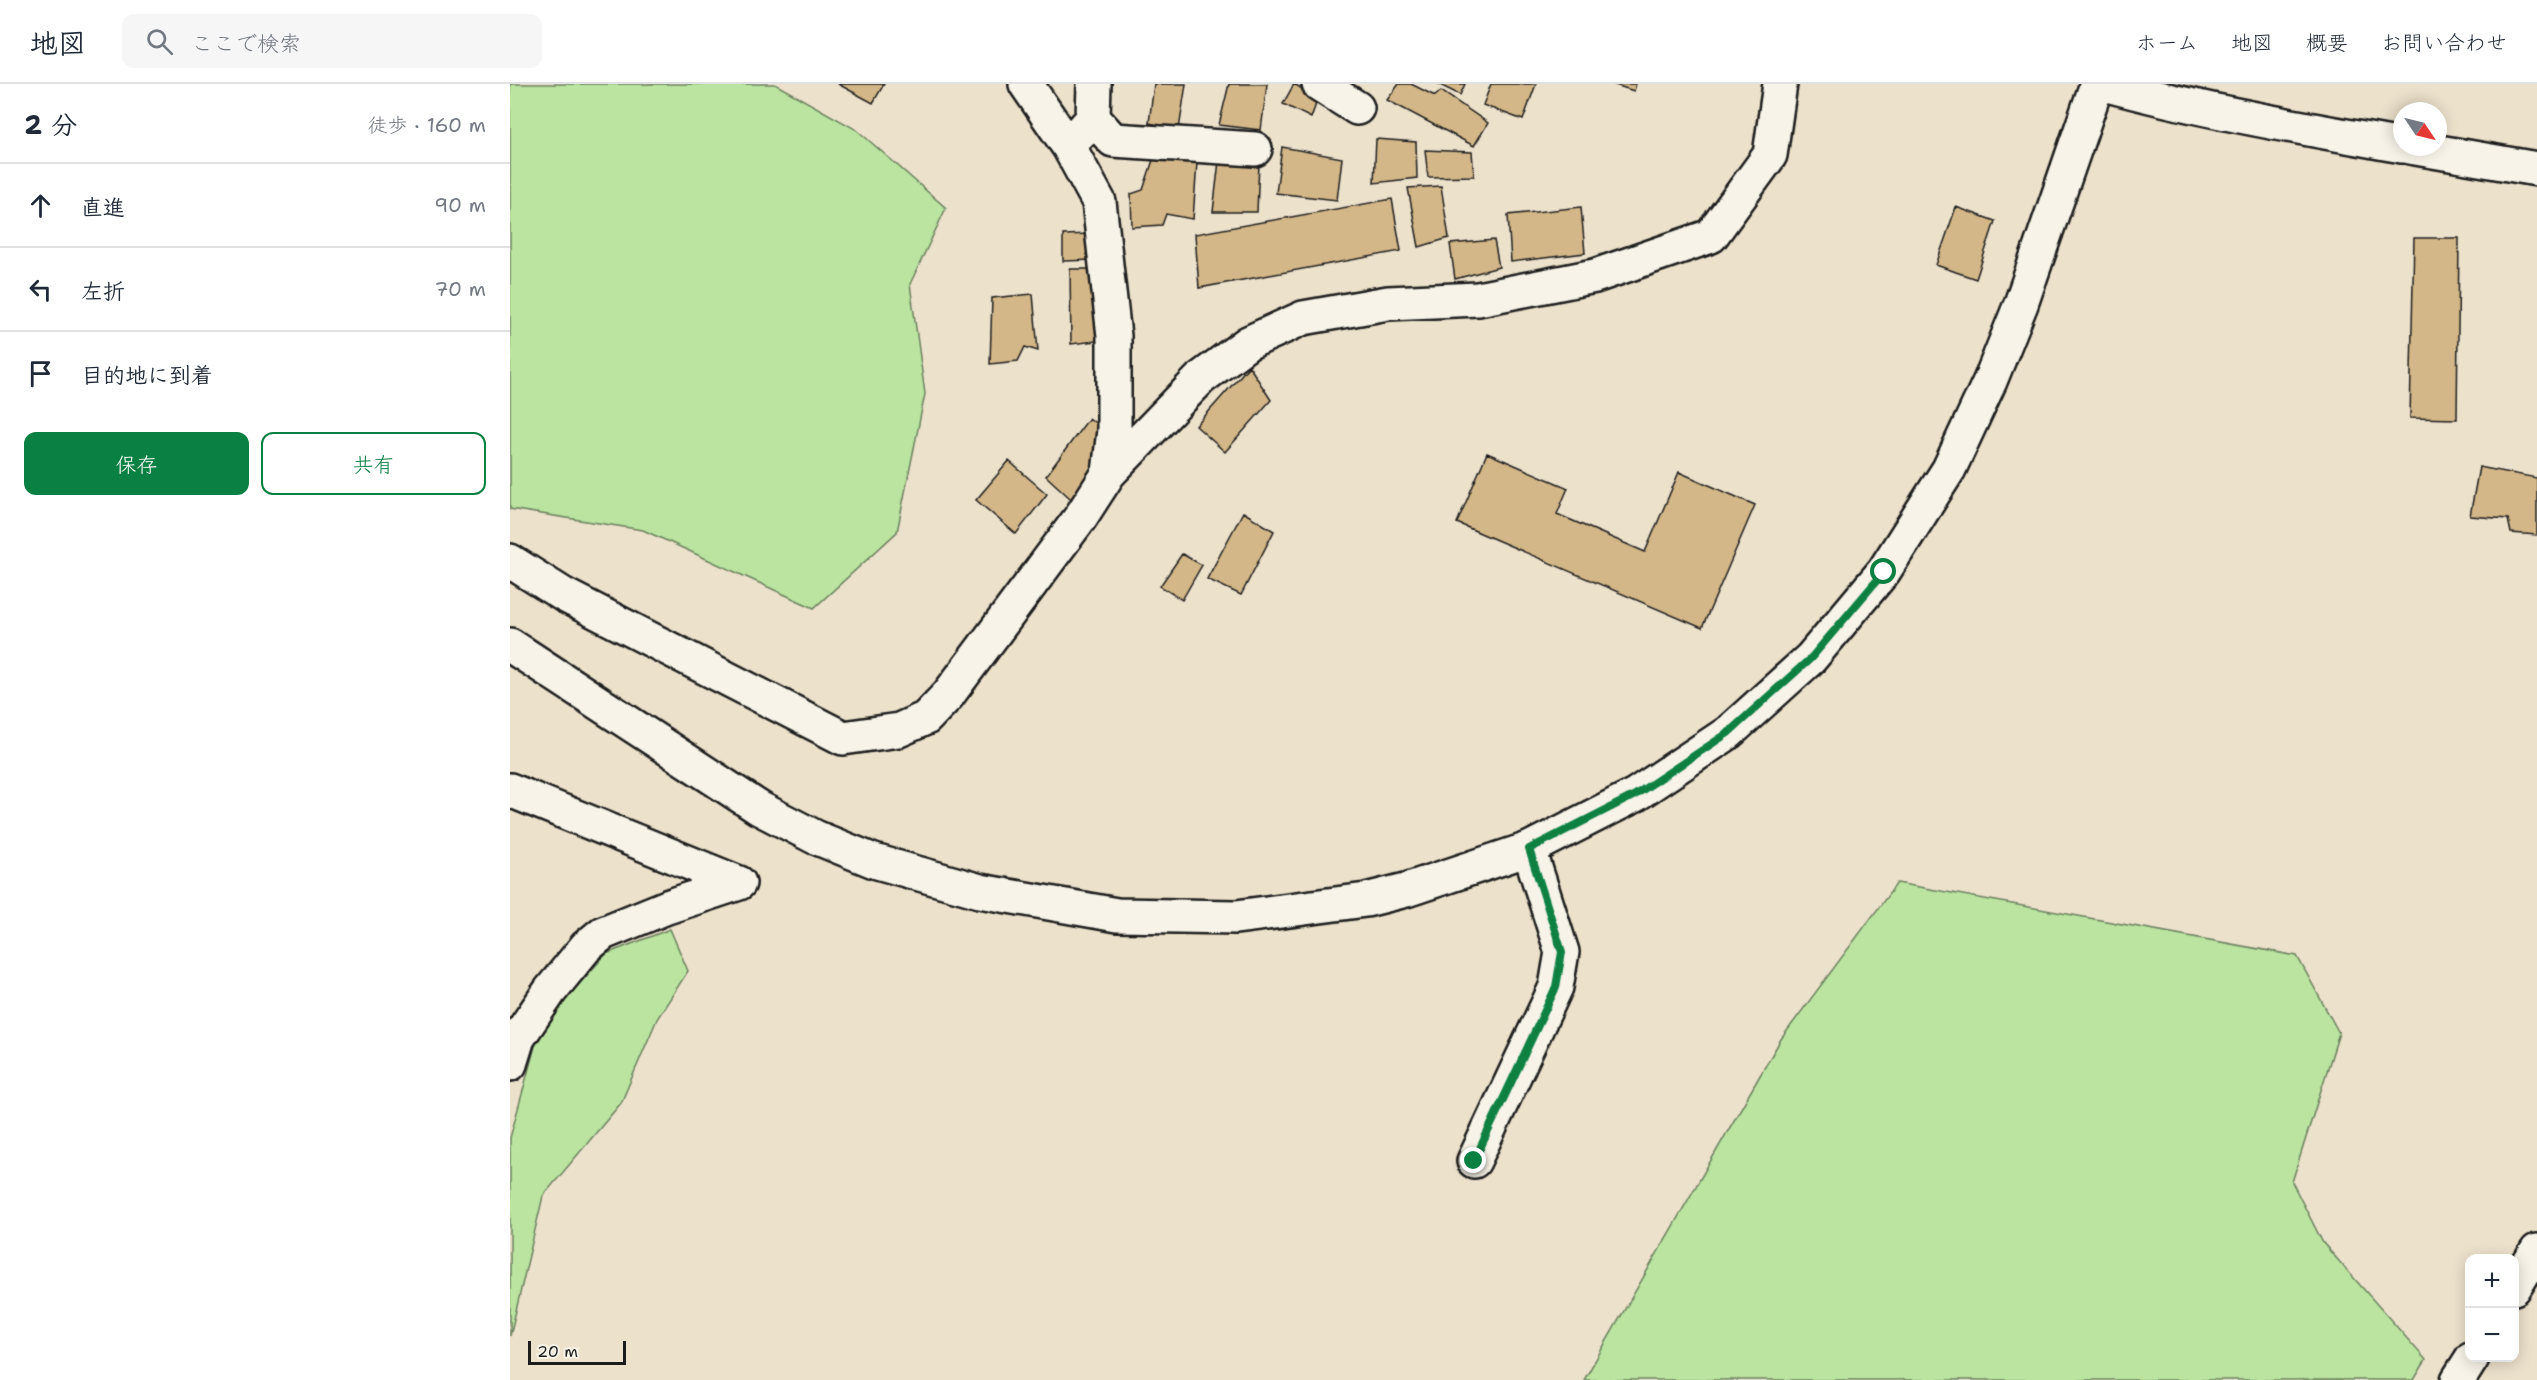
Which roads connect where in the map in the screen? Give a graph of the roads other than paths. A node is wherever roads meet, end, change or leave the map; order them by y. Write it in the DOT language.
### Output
graph roads {
  1 [pos="1026,84"];
  2 [pos="1094,84"];
  3 [pos="1319,84"];
  4 [pos="1780,84"];
  5 [pos="2097,84"];
  6 [pos="2104,84"];
  7 [pos="1356,108"];
  8 [pos="1093,118"];
  9 [pos="2393,144"];
  10 [pos="1069,147"];
  11 [pos="1256,149"];
  12 [pos="2447,153"];
  13 [pos="2537,169"];
  14 [pos="1109,473"];
  15 [pos="510,561"];
  16 [pos="510,645"];
  17 [pos="510,790"];
  18 [pos="1529,849"];
  19 [pos="510,1064"];
  20 [pos="1474,1161"];
  21 [pos="2537,1251"];
  22 [pos="2519,1280"];
  23 [pos="2469,1362"];
  24 [pos="2458,1380"];
  1 -- 10 [label="street"];
  2 -- 8 [label="street"];
  3 -- 7 [label="street"];
  4 -- 14 [label="street"];
  5 -- 18 [label="street"];
  6 -- 9 [label="street"];
  8 -- 10 [label="street"];
  8 -- 11 [label="street"];
  10 -- 14 [label="street"];
  12 -- 13 [label="street"];
  14 -- 15 [label="street"];
  16 -- 18 [label="street"];
  17 -- 19 [label="street"];
  18 -- 20 [label="street"];
  21 -- 22 [label="street"];
  23 -- 24 [label="street"];
}
